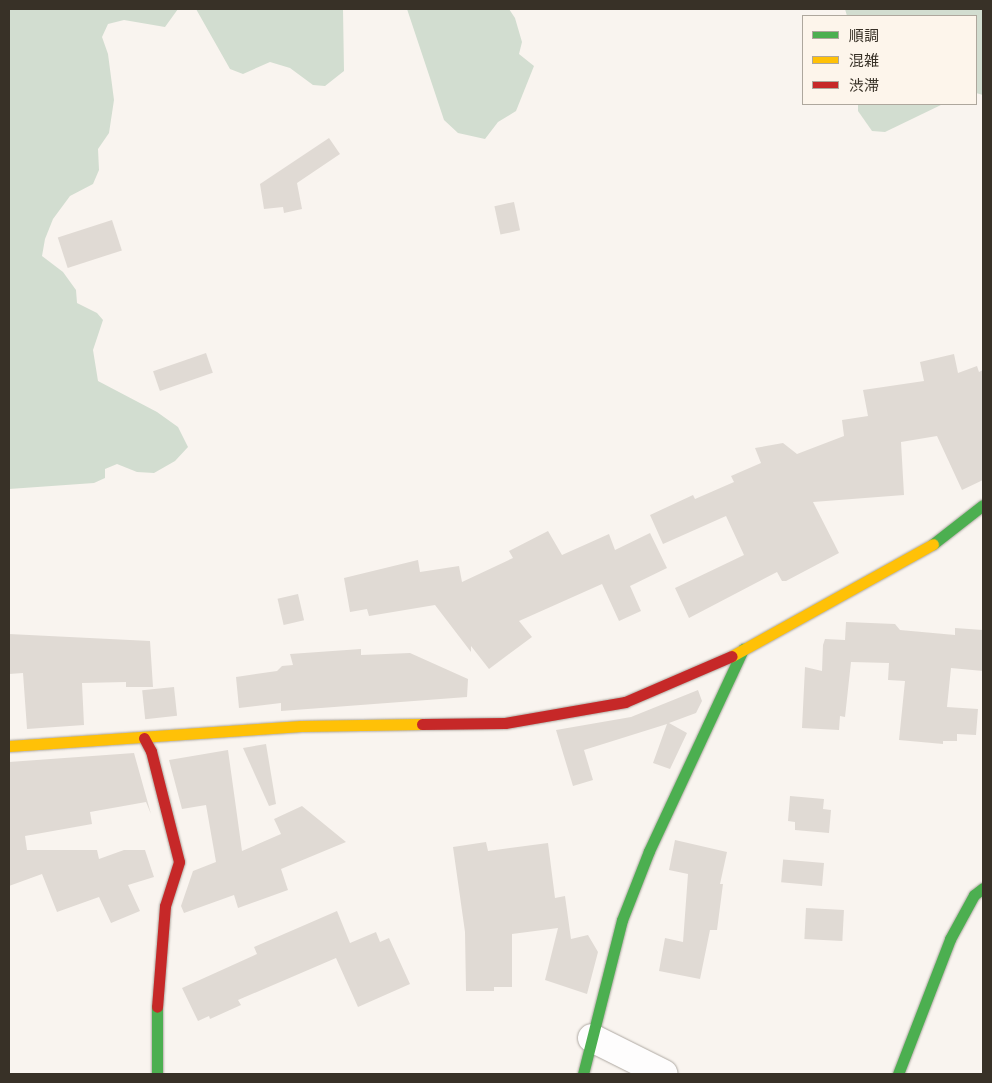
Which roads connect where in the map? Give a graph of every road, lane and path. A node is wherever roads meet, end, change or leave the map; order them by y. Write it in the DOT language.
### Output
graph roads {
  1 [pos="983,506"];
  2 [pos="743,649"];
  3 [pos="144,738"];
  4 [pos="9,746"];
  5 [pos="983,888"];
  6 [pos="592,1038"];
  7 [pos="157,1074"];
  8 [pos="583,1074"];
  9 [pos="664,1074"];
  10 [pos="898,1074"];
  1 -- 2 [label="street"];
  2 -- 3 [label="street"];
  2 -- 6 [label="street"];
  3 -- 4 [label="street"];
  3 -- 7 [label="street"];
  5 -- 10 [label="street"];
  6 -- 8 [label="street"];
  6 -- 9 [label="street"];
}
